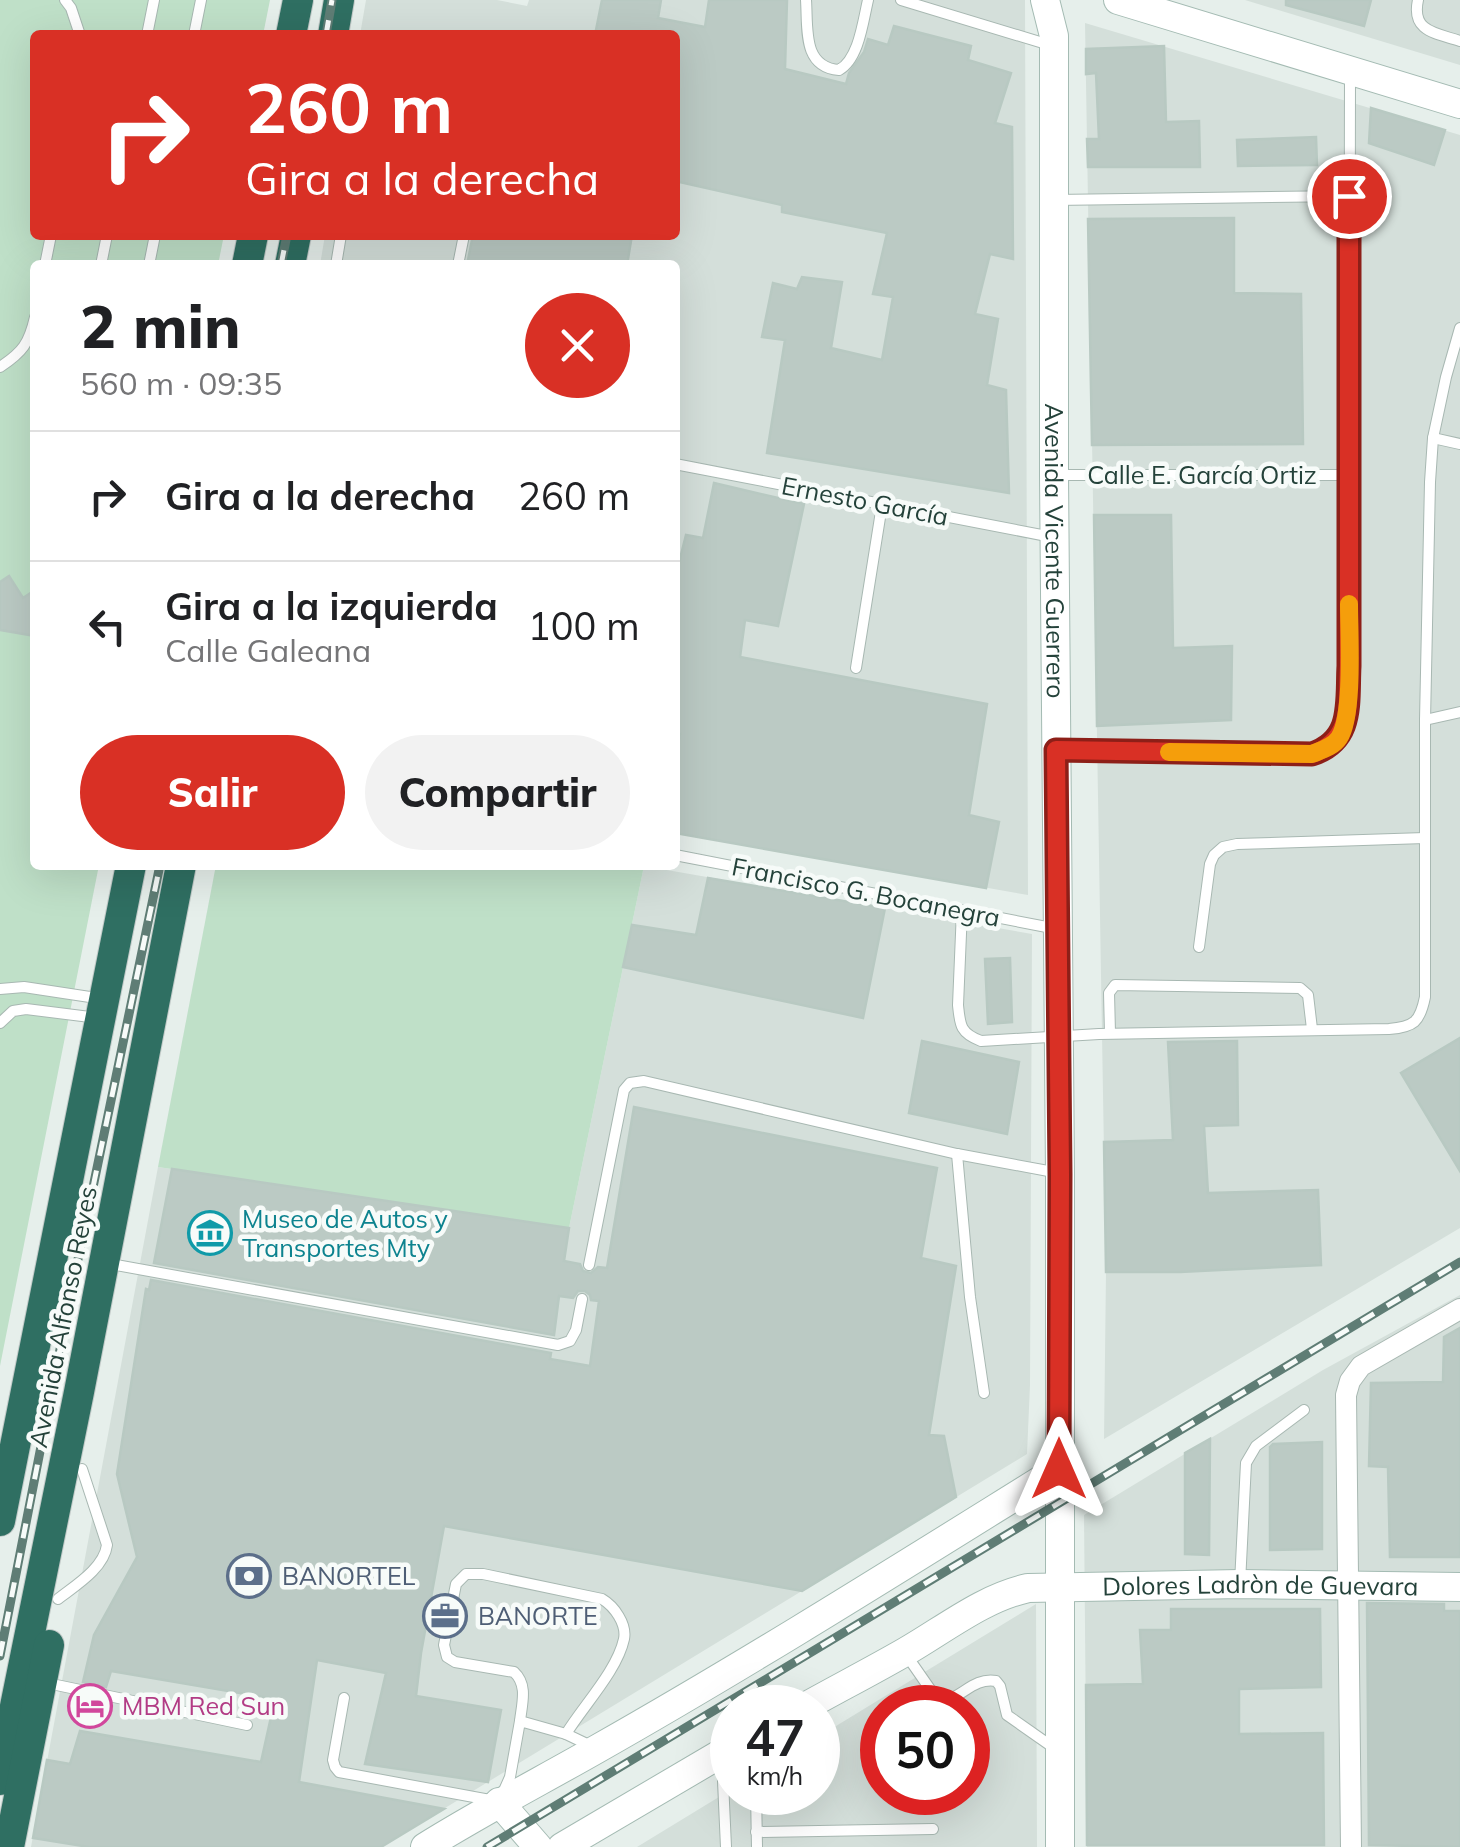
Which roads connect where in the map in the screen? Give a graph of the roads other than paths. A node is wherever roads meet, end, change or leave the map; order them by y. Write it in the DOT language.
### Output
graph roads {
  1 [pos="65,0"];
  2 [pos="154,0"];
  3 [pos="201,0"];
  4 [pos="298,0"];
  5 [pos="340,0"];
  6 [pos="806,0"];
  7 [pos="868,0"];
  8 [pos="1045,0"];
  9 [pos="1065,0"];
  10 [pos="1118,0"];
  11 [pos="1418,0"];
  12 [pos="907,1"];
  13 [pos="78,30"];
  14 [pos="148,30"];
  15 [pos="195,30"];
  16 [pos="292,30"];
  17 [pos="334,30"];
  18 [pos="1054,41"];
  19 [pos="1460,41"];
  20 [pos="1350,71"];
  21 [pos="1460,104"];
  22 [pos="1349,196"];
  23 [pos="1053,200"];
  24 [pos="1460,328"];
  25 [pos="30,340"];
  26 [pos="0,367"];
  27 [pos="1433,438"];
  28 [pos="1460,444"];
  29 [pos="680,465"];
  30 [pos="1350,475"];
  31 [pos="1054,476"];
  32 [pos="882,505"];
  33 [pos="1056,538"];
  34 [pos="856,668"];
  35 [pos="1460,712"];
  36 [pos="1425,720"];
  37 [pos="1056,750"];
  38 [pos="1425,838"];
  39 [pos="680,855"];
  40 [pos="130,870"];
  41 [pos="180,870"];
  42 [pos="962,910"];
  43 [pos="1058,929"];
  44 [pos="1200,947"];
  45 [pos="0,989"];
  46 [pos="103,1009"];
  47 [pos="0,1023"];
  48 [pos="1312,1029"];
  49 [pos="1110,1034"];
  50 [pos="1058,1036"];
  51 [pos="957,1154"];
  52 [pos="1060,1174"];
  53 [pos="104,1262"];
  54 [pos="588,1265"];
  55 [pos="47,1290"];
  56 [pos="582,1299"];
  57 [pos="1460,1308"];
  58 [pos="80,1392"];
  59 [pos="984,1392"];
  60 [pos="1304,1410"];
  61 [pos="0,1430"];
  62 [pos="1059,1469"];
  63 [pos="0,1521"];
  64 [pos="1240,1584"];
  65 [pos="1059,1586"];
  66 [pos="1346,1586"];
  67 [pos="1460,1588"];
  68 [pos="905,1652"];
  69 [pos="42,1682"];
  70 [pos="840,1688"];
  71 [pos="344,1698"];
  72 [pos="520,1720"];
  73 [pos="248,1725"];
  74 [pos="566,1734"];
  75 [pos="596,1749"];
  76 [pos="1061,1753"];
  77 [pos="710,1760"];
  78 [pos="0,1780"];
  79 [pos="499,1802"];
  80 [pos="726,1815"];
  81 [pos="756,1815"];
  82 [pos="933,1829"];
  83 [pos="756,1832"];
  84 [pos="10,1847"];
  85 [pos="425,1847"];
  86 [pos="538,1847"];
  87 [pos="562,1847"];
  88 [pos="726,1847"];
  89 [pos="757,1847"];
  90 [pos="1060,1847"];
  91 [pos="1351,1847"];
  1 -- 13 [label="lane"];
  2 -- 14 [label="lane"];
  3 -- 15 [label="lane"];
  4 -- 16 [label="highway"];
  5 -- 17 [label="highway"];
  6 -- 7 [label="lane"];
  8 -- 18 [label="street, Avenida Vicente Guerrero"];
  9 -- 18 [label="street, Avenida Vicente Guerrero"];
  10 -- 20 [label="street"];
  11 -- 19 [label="lane"];
  12 -- 18 [label="lane"];
  18 -- 23 [label="street, Avenida Vicente Guerrero"];
  20 -- 21 [label="street"];
  20 -- 22 [label="lane"];
  22 -- 23 [label="lane"];
  22 -- 30 [label="lane"];
  23 -- 31 [label="street, Avenida Vicente Guerrero"];
  24 -- 27 [label="lane"];
  25 -- 26 [label="lane"];
  27 -- 28 [label="lane"];
  27 -- 36 [label="lane"];
  29 -- 32 [label="lane, Ernesto García"];
  30 -- 31 [label="lane, Calle E. García Ortiz"];
  30 -- 37 [label="lane"];
  31 -- 33 [label="street, Avenida Vicente Guerrero"];
  32 -- 33 [label="lane, Ernesto García"];
  32 -- 34 [label="lane"];
  33 -- 37 [label="street, Avenida Vicente Guerrero"];
  35 -- 36 [label="lane"];
  36 -- 38 [label="lane"];
  37 -- 43 [label="street, Avenida Vicente Guerrero"];
  38 -- 44 [label="lane"];
  38 -- 48 [label="lane"];
  39 -- 42 [label="lane, Francisco G. Bocanegra"];
  40 -- 46 [label="highway, Avenida Alfonso Reyes"];
  41 -- 53 [label="highway, Avenida Alfonso Reyes"];
  42 -- 43 [label="lane, Francisco G. Bocanegra"];
  42 -- 50 [label="lane"];
  43 -- 50 [label="street, Avenida Vicente Guerrero"];
  45 -- 46 [label="lane"];
  46 -- 47 [label="lane"];
  46 -- 55 [label="highway, Avenida Alfonso Reyes"];
  48 -- 49 [label="lane"];
  48 -- 49 [label="lane"];
  49 -- 50 [label="lane"];
  50 -- 52 [label="street, Avenida Vicente Guerrero"];
  51 -- 52 [label="lane"];
  51 -- 54 [label="lane"];
  51 -- 59 [label="lane"];
  52 -- 62 [label="street, Avenida Vicente Guerrero"];
  53 -- 56 [label="lane"];
  53 -- 58 [label="highway, Avenida Alfonso Reyes"];
  55 -- 61 [label="highway"];
  55 -- 63 [label="highway, Avenida Alfonso Reyes"];
  57 -- 66 [label="street"];
  58 -- 69 [label="highway"];
  58 -- 78 [label="highway, Avenida Alfonso Reyes"];
  60 -- 64 [label="lane"];
  62 -- 65 [label="street, Avenida Vicente Guerrero"];
  62 -- 75 [label="street"];
  64 -- 65 [label="street, Dolores Ladròn de Guevara"];
  64 -- 66 [label="street, Dolores Ladròn de Guevara"];
  65 -- 68 [label="street, Dolores Ladròn de Guevara"];
  65 -- 76 [label="street, Avenida Vicente Guerrero"];
  66 -- 67 [label="street, Dolores Ladròn de Guevara"];
  66 -- 91 [label="street"];
  68 -- 70 [label="street, Dolores Ladròn de Guevara"];
  68 -- 76 [label="lane"];
  69 -- 73 [label="lane"];
  69 -- 84 [label="highway"];
  71 -- 79 [label="lane"];
  72 -- 74 [label="lane"];
  72 -- 74 [label="lane"];
  72 -- 79 [label="lane"];
  74 -- 75 [label="lane"];
  75 -- 79 [label="street"];
  76 -- 90 [label="street, Avenida Vicente Guerrero"];
  77 -- 87 [label="street"];
  79 -- 85 [label="street"];
  79 -- 86 [label="street"];
  80 -- 88 [label="lane"];
  81 -- 83 [label="lane"];
  82 -- 83 [label="lane"];
  83 -- 89 [label="lane"];
}
